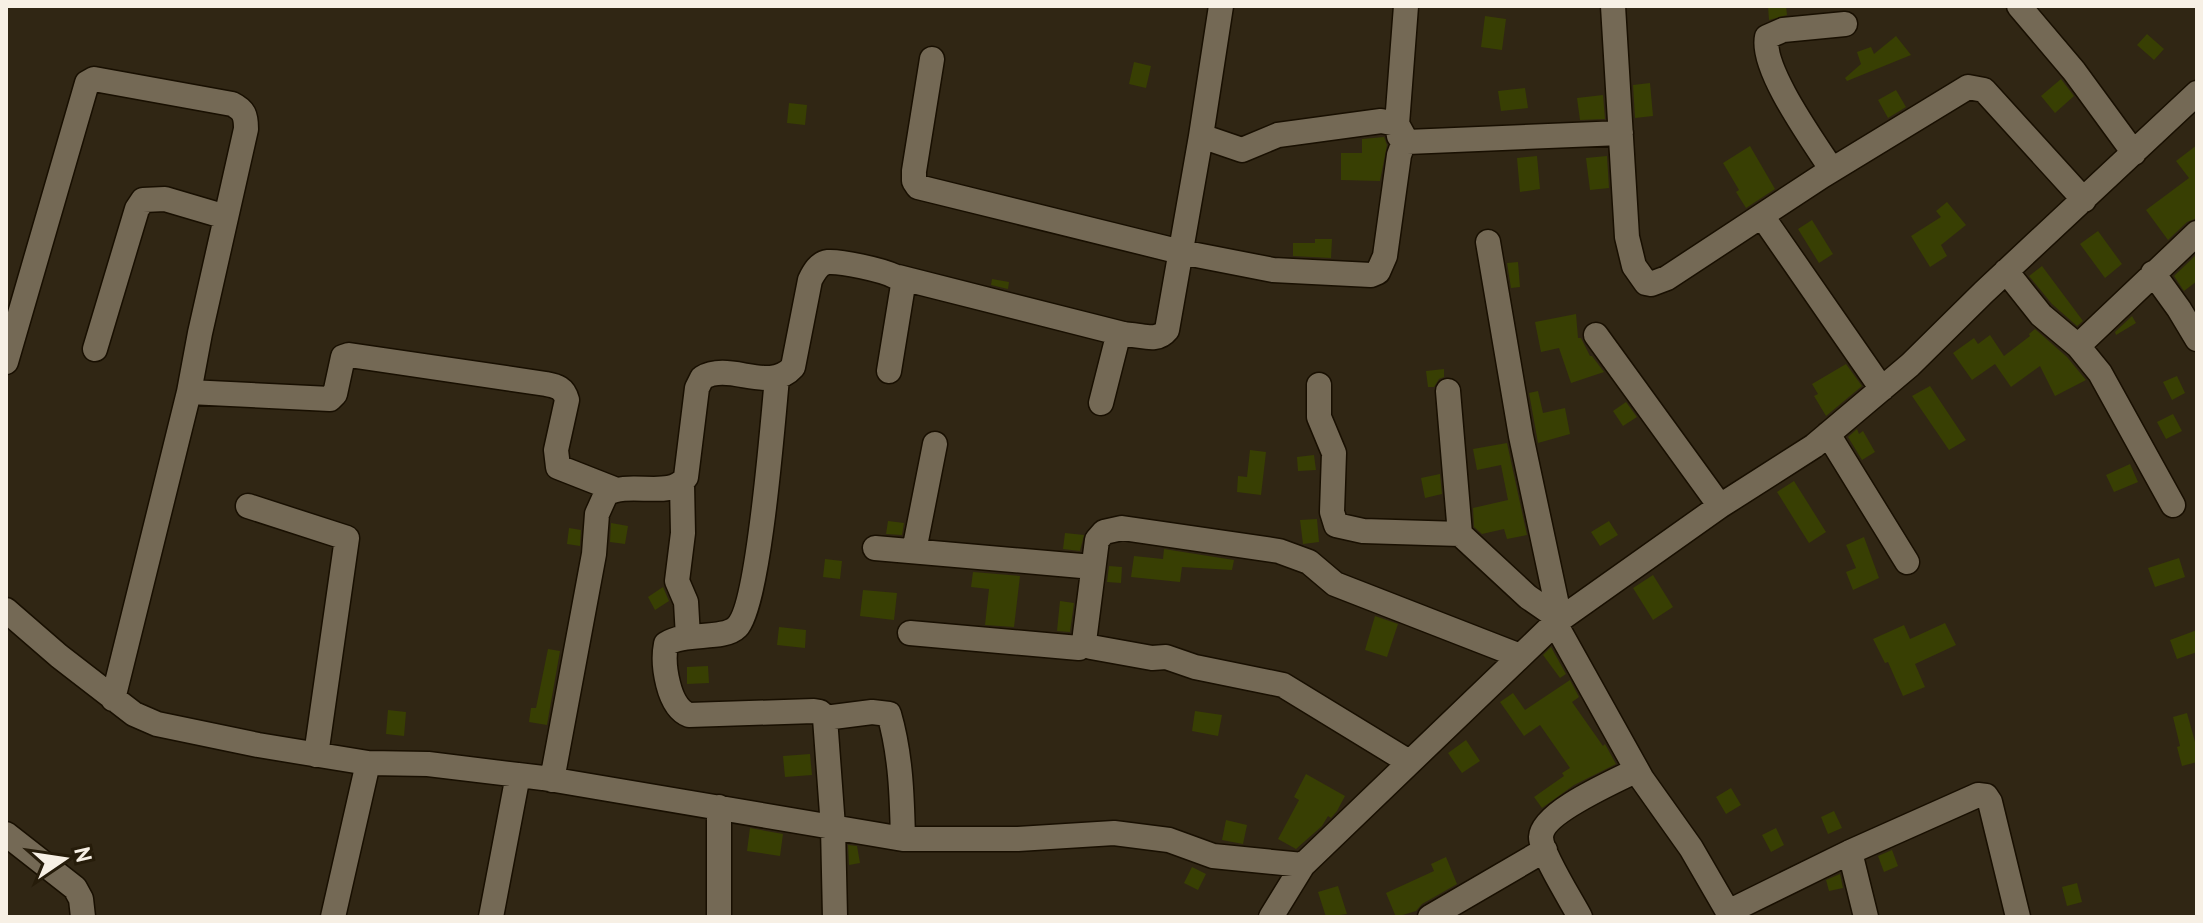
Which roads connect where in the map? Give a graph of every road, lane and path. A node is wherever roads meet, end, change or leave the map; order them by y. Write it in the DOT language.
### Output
graph roads {
  1 [pos="1221,6"];
  2 [pos="1406,6"];
  3 [pos="1613,6"];
  4 [pos="2019,6"];
  5 [pos="1845,24"];
  6 [pos="932,59"];
  7 [pos="2197,93"];
  8 [pos="1621,133"];
  9 [pos="1201,136"];
  10 [pos="1402,137"];
  11 [pos="2134,153"];
  12 [pos="1832,170"];
  13 [pos="2084,200"];
  14 [pos="1762,216"];
  15 [pos="226,217"];
  16 [pos="2197,233"];
  17 [pos="1488,242"];
  18 [pos="1181,252"];
  19 [pos="2006,271"];
  20 [pos="2153,273"];
  21 [pos="898,277"];
  22 [pos="1123,334"];
  23 [pos="1596,335"];
  24 [pos="2197,339"];
  25 [pos="2078,346"];
  26 [pos="95,349"];
  27 [pos="6,362"];
  28 [pos="889,371"];
  29 [pos="777,378"];
  30 [pos="1319,385"];
  31 [pos="1882,389"];
  32 [pos="1448,391"];
  33 [pos="189,392"];
  34 [pos="1101,403"];
  35 [pos="1828,434"];
  36 [pos="935,444"];
  37 [pos="682,484"];
  38 [pos="614,489"];
  39 [pos="2173,505"];
  40 [pos="248,506"];
  41 [pos="1720,506"];
  42 [pos="1460,534"];
  43 [pos="875,548"];
  44 [pos="914,551"];
  45 [pos="1907,562"];
  46 [pos="1093,567"];
  47 [pos="6,610"];
  48 [pos="1558,621"];
  49 [pos="910,633"];
  50 [pos="688,637"];
  51 [pos="1084,643"];
  52 [pos="1520,656"];
  53 [pos="113,699"];
  54 [pos="825,718"];
  55 [pos="316,755"];
  56 [pos="1409,762"];
  57 [pos="368,763"];
  58 [pos="1637,770"];
  59 [pos="518,775"];
  60 [pos="552,780"];
  61 [pos="719,807"];
  62 [pos="833,827"];
  63 [pos="6,834"];
  64 [pos="903,839"];
  65 [pos="1545,850"];
  66 [pos="1850,852"];
  67 [pos="1303,865"];
  68 [pos="1730,914"];
  69 [pos="83,917"];
  70 [pos="333,917"];
  71 [pos="491,917"];
  72 [pos="719,917"];
  73 [pos="835,917"];
  74 [pos="1271,917"];
  75 [pos="1430,917"];
  76 [pos="1580,917"];
  77 [pos="1866,917"];
  78 [pos="2018,917"];
  1 -- 9 [label="street"];
  2 -- 10 [label="street"];
  3 -- 8 [label="street"];
  4 -- 11 [label="street"];
  5 -- 12 [label="street"];
  6 -- 18 [label="street"];
  7 -- 11 [label="street"];
  8 -- 10 [label="street"];
  8 -- 14 [label="street"];
  9 -- 10 [label="street"];
  9 -- 18 [label="street"];
  10 -- 18 [label="street"];
  11 -- 13 [label="street"];
  12 -- 13 [label="street"];
  12 -- 14 [label="street"];
  13 -- 19 [label="street"];
  14 -- 31 [label="street"];
  15 -- 26 [label="street"];
  15 -- 27 [label="street"];
  15 -- 33 [label="street"];
  16 -- 20 [label="street"];
  17 -- 48 [label="street"];
  18 -- 22 [label="street"];
  19 -- 25 [label="street"];
  19 -- 31 [label="street"];
  20 -- 24 [label="street"];
  20 -- 25 [label="street"];
  21 -- 22 [label="street"];
  21 -- 28 [label="street"];
  21 -- 29 [label="street"];
  22 -- 34 [label="street"];
  23 -- 41 [label="street"];
  25 -- 39 [label="street"];
  29 -- 37 [label="street"];
  29 -- 50 [label="street"];
  30 -- 42 [label="street"];
  31 -- 35 [label="street"];
  32 -- 42 [label="street"];
  33 -- 38 [label="street"];
  33 -- 53 [label="street"];
  35 -- 41 [label="street"];
  35 -- 45 [label="street"];
  36 -- 44 [label="street"];
  37 -- 38 [label="street"];
  37 -- 50 [label="street"];
  38 -- 60 [label="street"];
  40 -- 55 [label="street"];
  41 -- 48 [label="street"];
  42 -- 48 [label="street"];
  43 -- 44 [label="street"];
  44 -- 46 [label="street"];
  46 -- 51 [label="street"];
  46 -- 52 [label="street"];
  47 -- 53 [label="street"];
  48 -- 52 [label="street"];
  48 -- 58 [label="street"];
  49 -- 51 [label="street"];
  50 -- 54 [label="street"];
  51 -- 56 [label="street"];
  52 -- 56 [label="street"];
  53 -- 55 [label="street"];
  54 -- 62 [label="street"];
  54 -- 64 [label="street"];
  55 -- 57 [label="street"];
  56 -- 67 [label="street"];
  57 -- 59 [label="street"];
  57 -- 70 [label="street"];
  58 -- 65 [label="street"];
  58 -- 68 [label="street"];
  59 -- 60 [label="street"];
  59 -- 71 [label="street"];
  60 -- 61 [label="street"];
  61 -- 62 [label="street"];
  61 -- 72 [label="street"];
  62 -- 64 [label="street"];
  62 -- 73 [label="street"];
  63 -- 69 [label="street"];
  64 -- 67 [label="street"];
  65 -- 75 [label="street"];
  65 -- 76 [label="street"];
  66 -- 68 [label="street"];
  66 -- 77 [label="street"];
  66 -- 78 [label="street"];
  67 -- 74 [label="street"];
}
